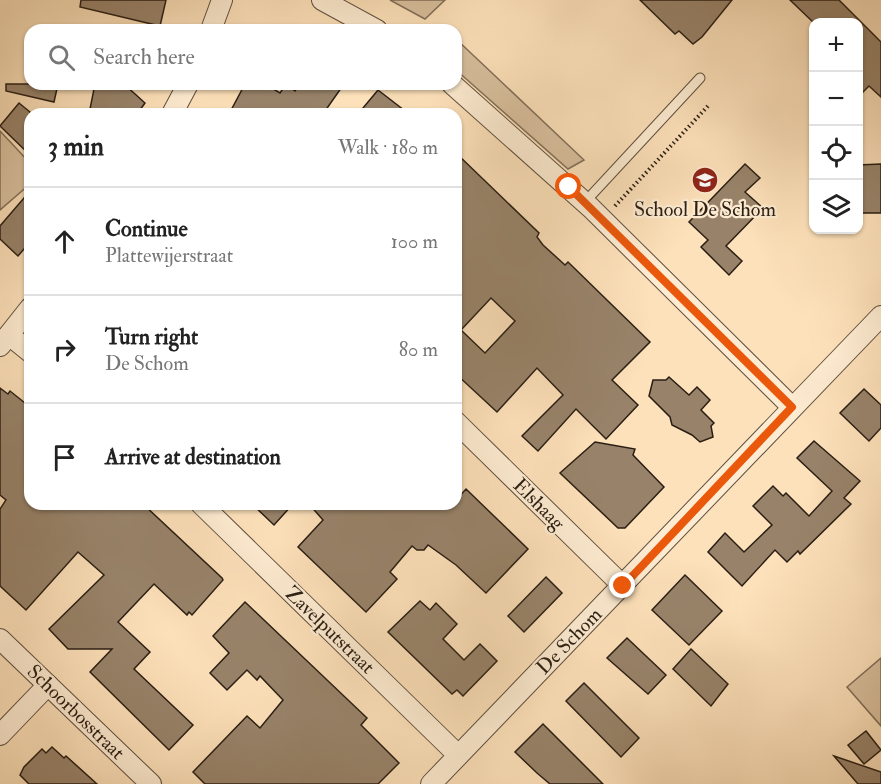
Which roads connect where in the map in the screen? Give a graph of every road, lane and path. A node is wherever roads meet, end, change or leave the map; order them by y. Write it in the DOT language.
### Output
graph roads {
  1 [pos="222,0"];
  2 [pos="322,0"];
  3 [pos="213,24"];
  4 [pos="366,24"];
  5 [pos="700,78"];
  6 [pos="185,90"];
  7 [pos="459,90"];
  8 [pos="708,106"];
  9 [pos="175,108"];
  10 [pos="621,199"];
  11 [pos="585,202"];
  12 [pos="24,316"];
  13 [pos="881,316"];
  14 [pos="5,340"];
  15 [pos="24,349"];
  16 [pos="792,407"];
  17 [pos="462,428"];
  18 [pos="207,510"];
  19 [pos="623,586"];
  20 [pos="0,639"];
  21 [pos="48,685"];
  22 [pos="0,735"];
  23 [pos="458,755"];
  24 [pos="151,784"];
  25 [pos="430,784"];
  1 -- 3 [label="street"];
  2 -- 4 [label="street"];
  5 -- 11 [label="lane"];
  6 -- 9 [label="street"];
  7 -- 11 [label="street"];
  8 -- 10 [label="path"];
  11 -- 16 [label="street"];
  12 -- 14 [label="street"];
  13 -- 16 [label="street, De Schom"];
  14 -- 15 [label="street"];
  16 -- 19 [label="street, De Schom"];
  17 -- 19 [label="street, Elshaag"];
  18 -- 23 [label="street, Zavelputstraat"];
  19 -- 23 [label="street, De Schom"];
  20 -- 21 [label="street, Schoorbosstraat"];
  21 -- 22 [label="street"];
  21 -- 24 [label="street, Schoorbosstraat"];
  23 -- 25 [label="street, De Schom"];
}
